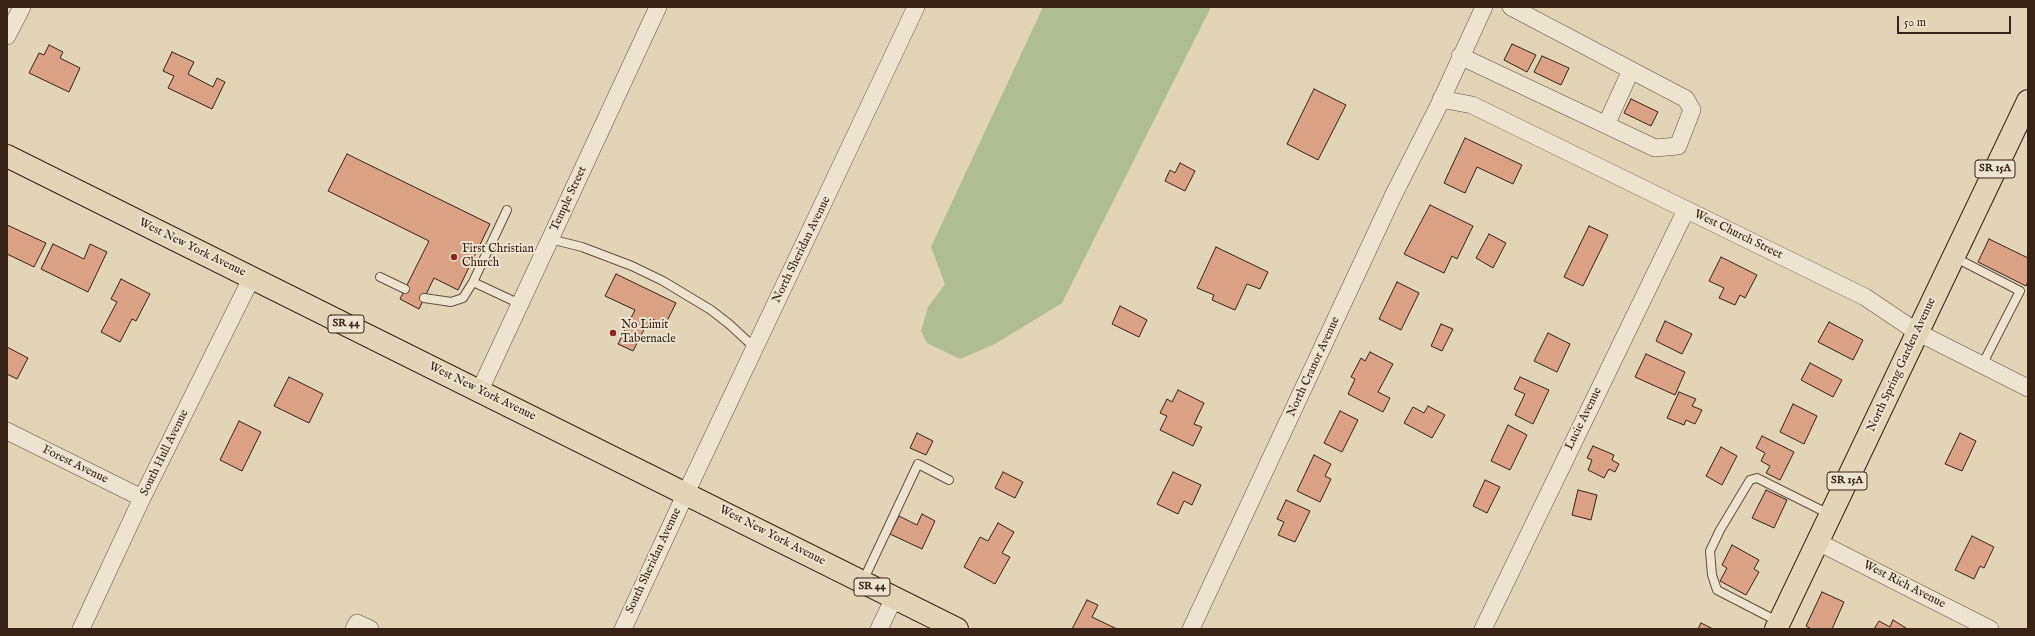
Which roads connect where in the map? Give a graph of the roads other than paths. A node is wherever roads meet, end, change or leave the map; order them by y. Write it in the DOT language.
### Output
graph roads {
  1 [pos="22,7"];
  2 [pos="658,7"];
  3 [pos="916,7"];
  4 [pos="1484,7"];
  5 [pos="1511,7"];
  6 [pos="7,36"];
  7 [pos="1460,56"];
  8 [pos="1631,70"];
  9 [pos="2028,101"];
  10 [pos="1440,102"];
  11 [pos="1606,125"];
  12 [pos="7,156"];
  13 [pos="507,210"];
  14 [pos="1686,210"];
  15 [pos="550,239"];
  16 [pos="1954,257"];
  17 [pos="252,277"];
  18 [pos="380,277"];
  19 [pos="473,282"];
  20 [pos="405,289"];
  21 [pos="424,298"];
  22 [pos="520,304"];
  23 [pos="1917,332"];
  24 [pos="755,348"];
  25 [pos="1982,365"];
  26 [pos="2028,388"];
  27 [pos="480,390"];
  28 [pos="7,431"];
  29 [pos="949,480"];
  30 [pos="686,493"];
  31 [pos="142,498"];
  32 [pos="1831,515"];
  33 [pos="1818,542"];
  34 [pos="863,582"];
  35 [pos="894,598"];
  36 [pos="1778,626"];
  37 [pos="81,629"];
  38 [pos="354,629"];
  39 [pos="370,629"];
  40 [pos="623,629"];
  41 [pos="879,629"];
  42 [pos="957,629"];
  43 [pos="1191,629"];
  44 [pos="1483,629"];
  45 [pos="1990,629"];
  1 -- 6 [label="street"];
  2 -- 15 [label="street, Temple Street"];
  3 -- 24 [label="street, North Sheridan Avenue"];
  4 -- 7 [label="street, North Cranor Avenue"];
  5 -- 8 [label="street"];
  7 -- 10 [label="street, North Cranor Avenue"];
  7 -- 11 [label="street"];
  8 -- 11 [label="street"];
  8 -- 11 [label="street"];
  9 -- 16 [label="main road, North Spring Garden Avenue / SR 15A"];
  10 -- 14 [label="street, West Church Street"];
  10 -- 43 [label="street, North Cranor Avenue"];
  12 -- 17 [label="main road, West New York Avenue / SR 44"];
  13 -- 19 [label="lane"];
  14 -- 23 [label="street, West Church Street"];
  14 -- 44 [label="street, Lucie Avenue"];
  15 -- 22 [label="street, Temple Street"];
  15 -- 24 [label="lane"];
  16 -- 23 [label="main road, North Spring Garden Avenue / SR 15A"];
  16 -- 25 [label="lane"];
  17 -- 27 [label="main road, West New York Avenue / SR 44"];
  17 -- 31 [label="street, South Hull Avenue"];
  18 -- 20 [label="lane"];
  19 -- 21 [label="lane"];
  19 -- 22 [label="lane"];
  22 -- 27 [label="street, Temple Street"];
  23 -- 25 [label="street, West Church Street"];
  23 -- 32 [label="main road, North Spring Garden Avenue / SR 15A"];
  24 -- 30 [label="street, North Sheridan Avenue"];
  25 -- 26 [label="street, West Church Street"];
  27 -- 30 [label="main road, West New York Avenue / SR 44"];
  28 -- 31 [label="street, Forest Avenue"];
  29 -- 34 [label="lane"];
  30 -- 34 [label="main road, West New York Avenue / SR 44"];
  30 -- 40 [label="street, South Sheridan Avenue"];
  31 -- 37 [label="street, South Hull Avenue"];
  32 -- 33 [label="main road, North Spring Garden Avenue / SR 15A"];
  32 -- 36 [label="lane"];
  33 -- 36 [label="main road, North Spring Garden Avenue / SR 15A"];
  33 -- 45 [label="street, West Rich Avenue"];
  34 -- 35 [label="main road, West New York Avenue / SR 44"];
  35 -- 41 [label="street"];
  35 -- 42 [label="main road, West New York Avenue / SR 44"];
  38 -- 39 [label="street"];
}
